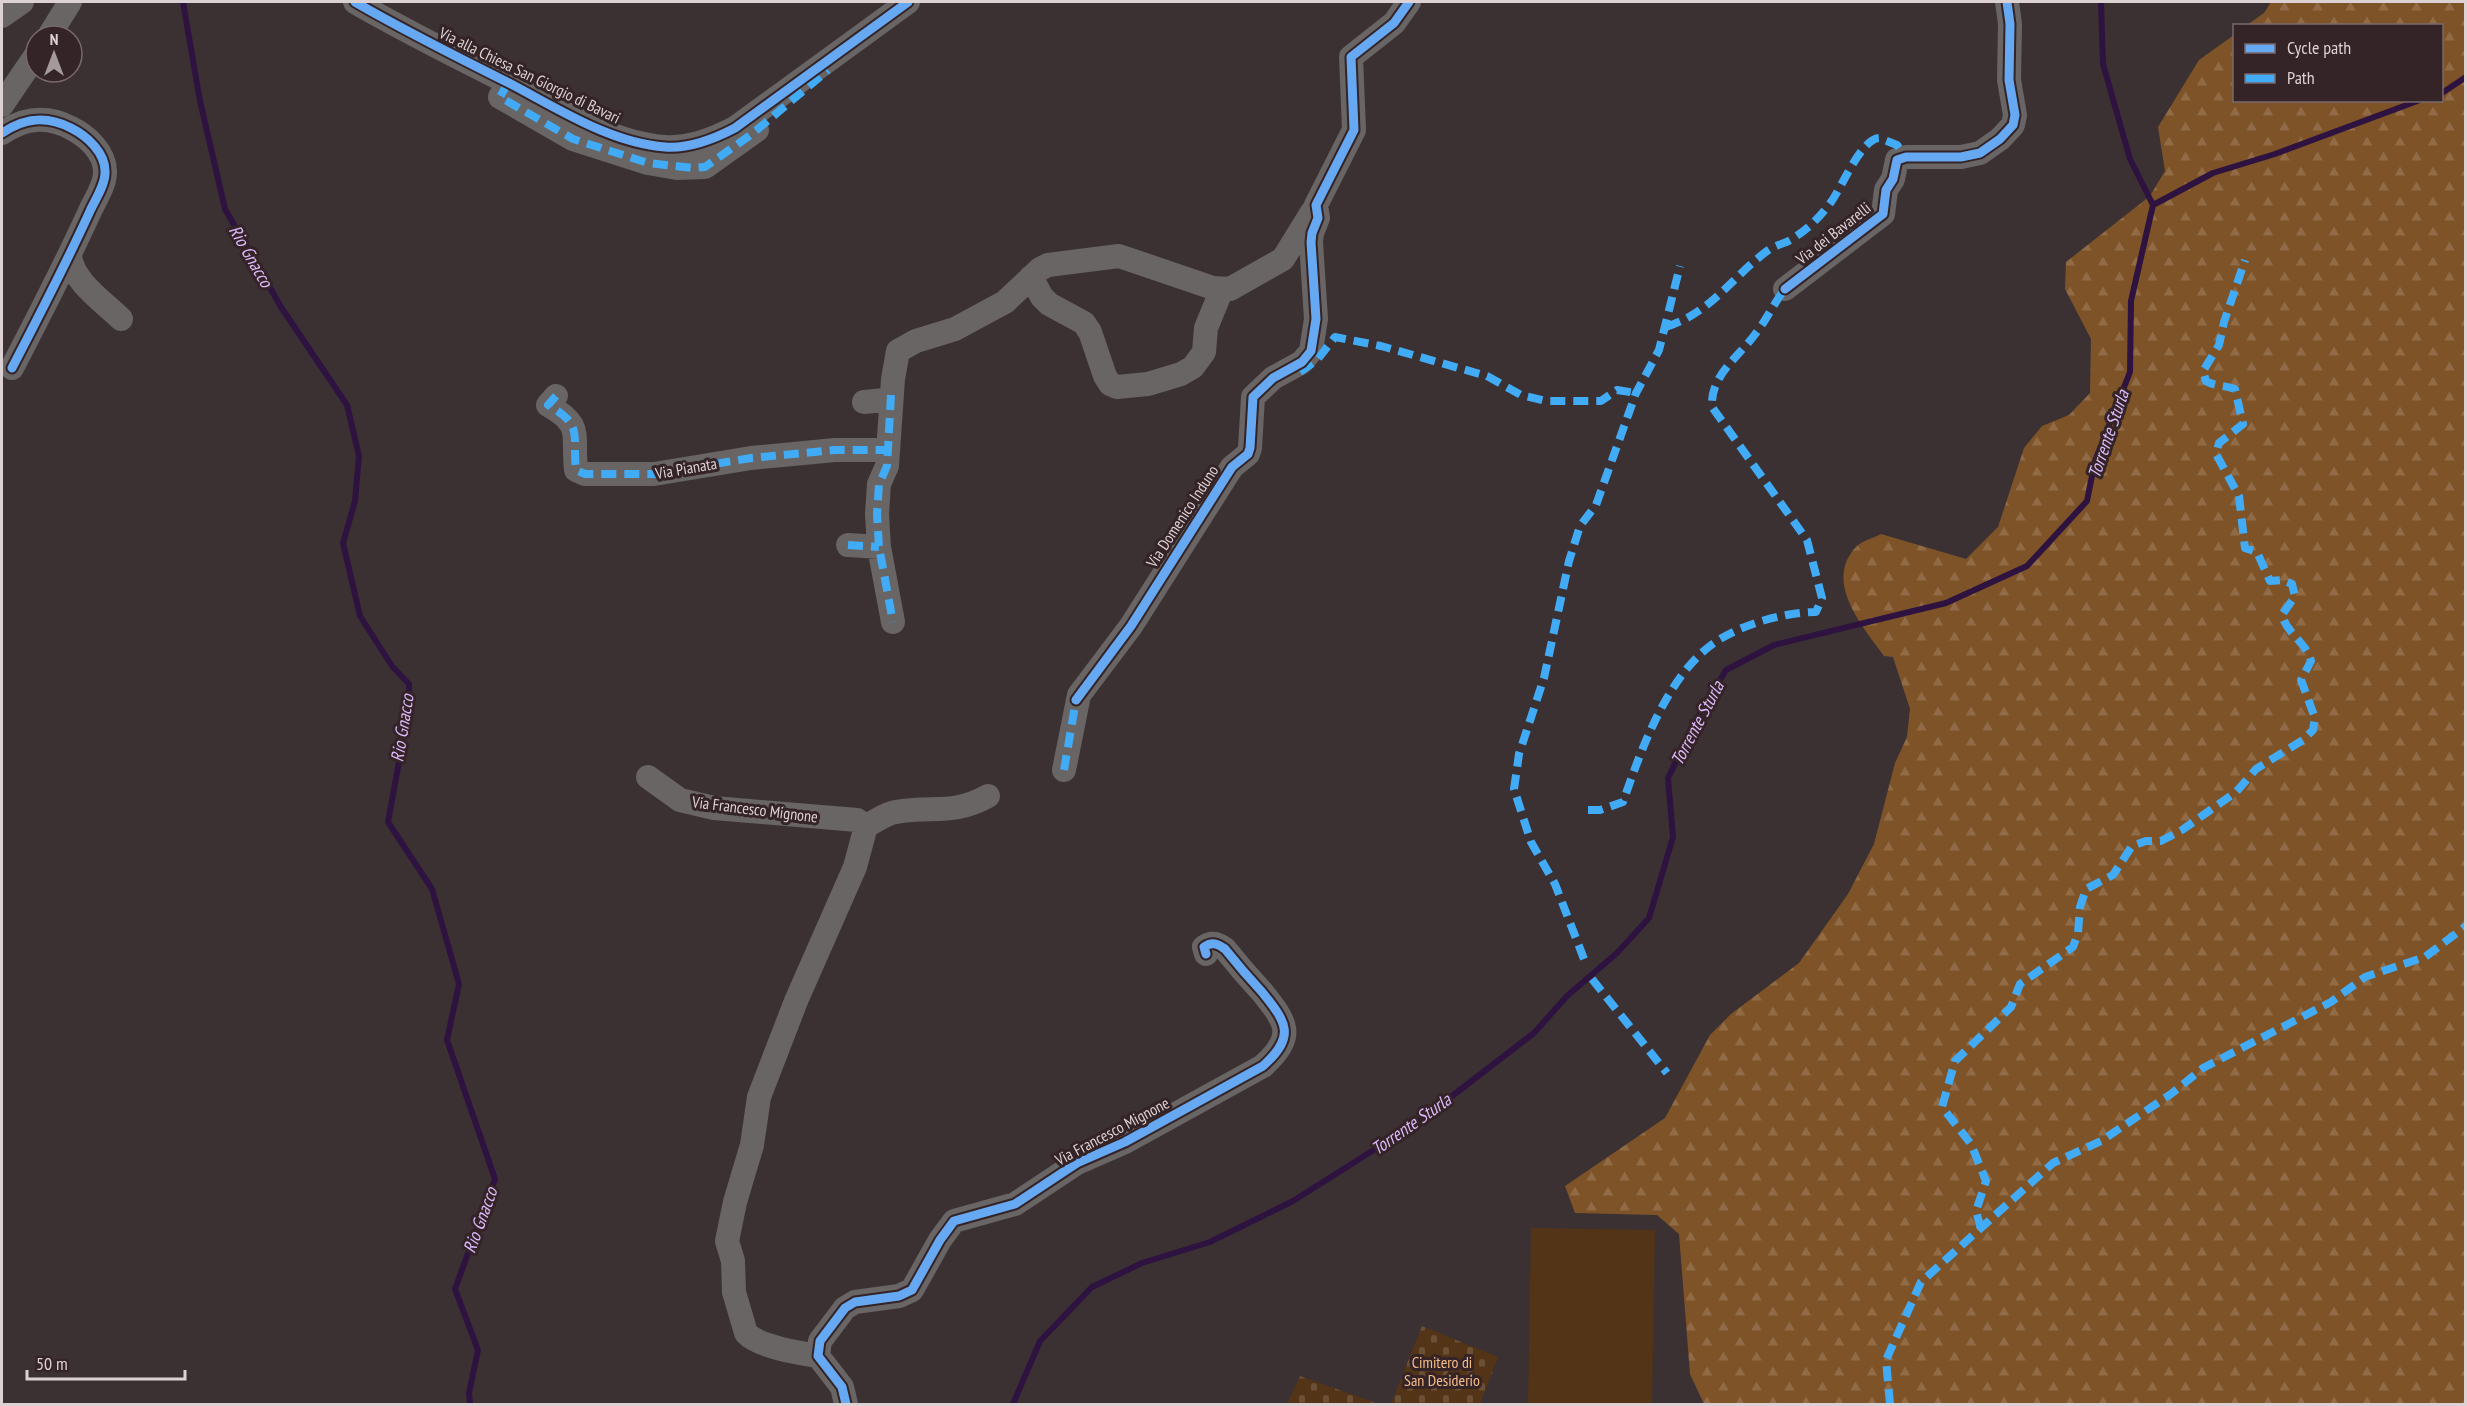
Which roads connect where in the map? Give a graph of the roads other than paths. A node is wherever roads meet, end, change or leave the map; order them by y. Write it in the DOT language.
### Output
graph roads {
  1 [pos="22,2"];
  2 [pos="70,2"];
  3 [pos="355,2"];
  4 [pos="908,2"];
  5 [pos="1409,2"];
  6 [pos="2007,2"];
  7 [pos="2,16"];
  8 [pos="56,24"];
  9 [pos="824,63"];
  10 [pos="24,73"];
  11 [pos="508,83"];
  12 [pos="2,105"];
  13 [pos="2,133"];
  14 [pos="1316,205"];
  15 [pos="70,256"];
  16 [pos="1031,277"];
  17 [pos="1222,289"];
  18 [pos="1785,289"];
  19 [pos="121,319"];
  20 [pos="12,368"];
  21 [pos="891,395"];
  22 [pos="556,396"];
  23 [pos="864,402"];
  24 [pos="887,450"];
  25 [pos="848,545"];
  26 [pos="879,547"];
  27 [pos="893,622"];
  28 [pos="1064,770"];
  29 [pos="648,777"];
  30 [pos="988,796"];
  31 [pos="866,826"];
  32 [pos="1206,954"];
  33 [pos="818,1356"];
  34 [pos="846,1404"];
  1 -- 7 [label="street"];
  2 -- 8 [label="street"];
  3 -- 11 [label="street, Via alla Chiesa San Giorgio di Bavari"];
  4 -- 9 [label="street, Via alla Chiesa San Giorgio di Bavari"];
  5 -- 14 [label="street, Via Domenico Induno"];
  6 -- 18 [label="street, Via dei Bavarelli"];
  9 -- 11 [label="street, Via alla Chiesa San Giorgio di Bavari"];
  9 -- 11 [label="street"];
  10 -- 12 [label="street"];
  13 -- 15 [label="street"];
  14 -- 17 [label="street"];
  14 -- 28 [label="street, Via Domenico Induno"];
  15 -- 19 [label="street"];
  15 -- 20 [label="street"];
  16 -- 17 [label="street"];
  16 -- 17 [label="street"];
  16 -- 21 [label="street"];
  21 -- 23 [label="street"];
  21 -- 24 [label="street"];
  22 -- 24 [label="street, Via Pianata"];
  24 -- 26 [label="street"];
  25 -- 26 [label="street"];
  26 -- 27 [label="street"];
  29 -- 31 [label="street, Via Francesco Mignone"];
  30 -- 31 [label="street"];
  31 -- 33 [label="street"];
  32 -- 33 [label="street, Via Francesco Mignone"];
  33 -- 34 [label="street"];
}
